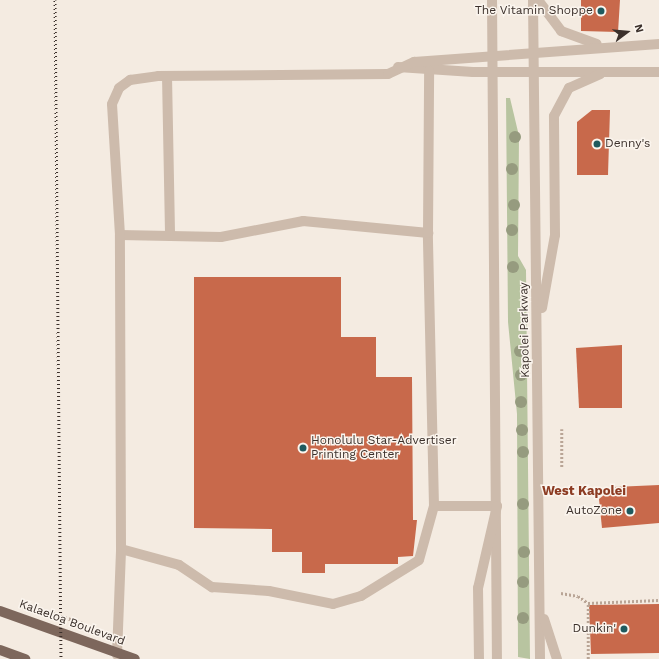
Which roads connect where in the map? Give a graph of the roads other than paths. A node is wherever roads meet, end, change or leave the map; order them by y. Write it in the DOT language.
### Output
graph roads {
  1 [pos="492,0"];
  2 [pos="533,0"];
  3 [pos="538,0"];
  4 [pos="659,44"];
  5 [pos="603,46"];
  6 [pos="534,52"];
  7 [pos="492,54"];
  8 [pos="396,67"];
  9 [pos="429,71"];
  10 [pos="493,72"];
  11 [pos="659,72"];
  12 [pos="534,73"];
  13 [pos="600,74"];
  14 [pos="167,76"];
  15 [pos="428,233"];
  16 [pos="120,235"];
  17 [pos="170,236"];
  18 [pos="538,334"];
  19 [pos="434,506"];
  20 [pos="496,506"];
  21 [pos="121,550"];
  22 [pos="540,600"];
  23 [pos="0,611"];
  24 [pos="0,650"];
  25 [pos="117,654"];
  26 [pos="25,659"];
  27 [pos="134,659"];
  28 [pos="479,659"];
  29 [pos="497,659"];
  30 [pos="540,659"];
  31 [pos="557,659"];
  1 -- 7 [label="street"];
  2 -- 6 [label="street, Kapolei Parkway"];
  3 -- 5 [label="street"];
  4 -- 5 [label="street"];
  5 -- 6 [label="street"];
  6 -- 7 [label="street"];
  6 -- 12 [label="street, Kapolei Parkway"];
  7 -- 8 [label="street"];
  7 -- 10 [label="street"];
  8 -- 9 [label="street"];
  8 -- 14 [label="street"];
  9 -- 10 [label="street"];
  9 -- 15 [label="street"];
  10 -- 12 [label="street"];
  10 -- 20 [label="street"];
  11 -- 13 [label="street"];
  12 -- 13 [label="street"];
  12 -- 18 [label="street, Kapolei Parkway"];
  13 -- 18 [label="street"];
  14 -- 16 [label="street"];
  14 -- 17 [label="street"];
  15 -- 17 [label="street"];
  15 -- 19 [label="street"];
  16 -- 17 [label="street"];
  16 -- 21 [label="street"];
  18 -- 22 [label="street, Kapolei Parkway"];
  19 -- 20 [label="street"];
  19 -- 21 [label="street"];
  20 -- 28 [label="street"];
  20 -- 29 [label="street"];
  21 -- 25 [label="street"];
  22 -- 30 [label="street, Kapolei Parkway"];
  22 -- 31 [label="street"];
  23 -- 25 [label="main road, Kalaeloa Boulevard"];
  24 -- 26 [label="main road"];
  25 -- 27 [label="main road, Kalaeloa Boulevard"];
}
